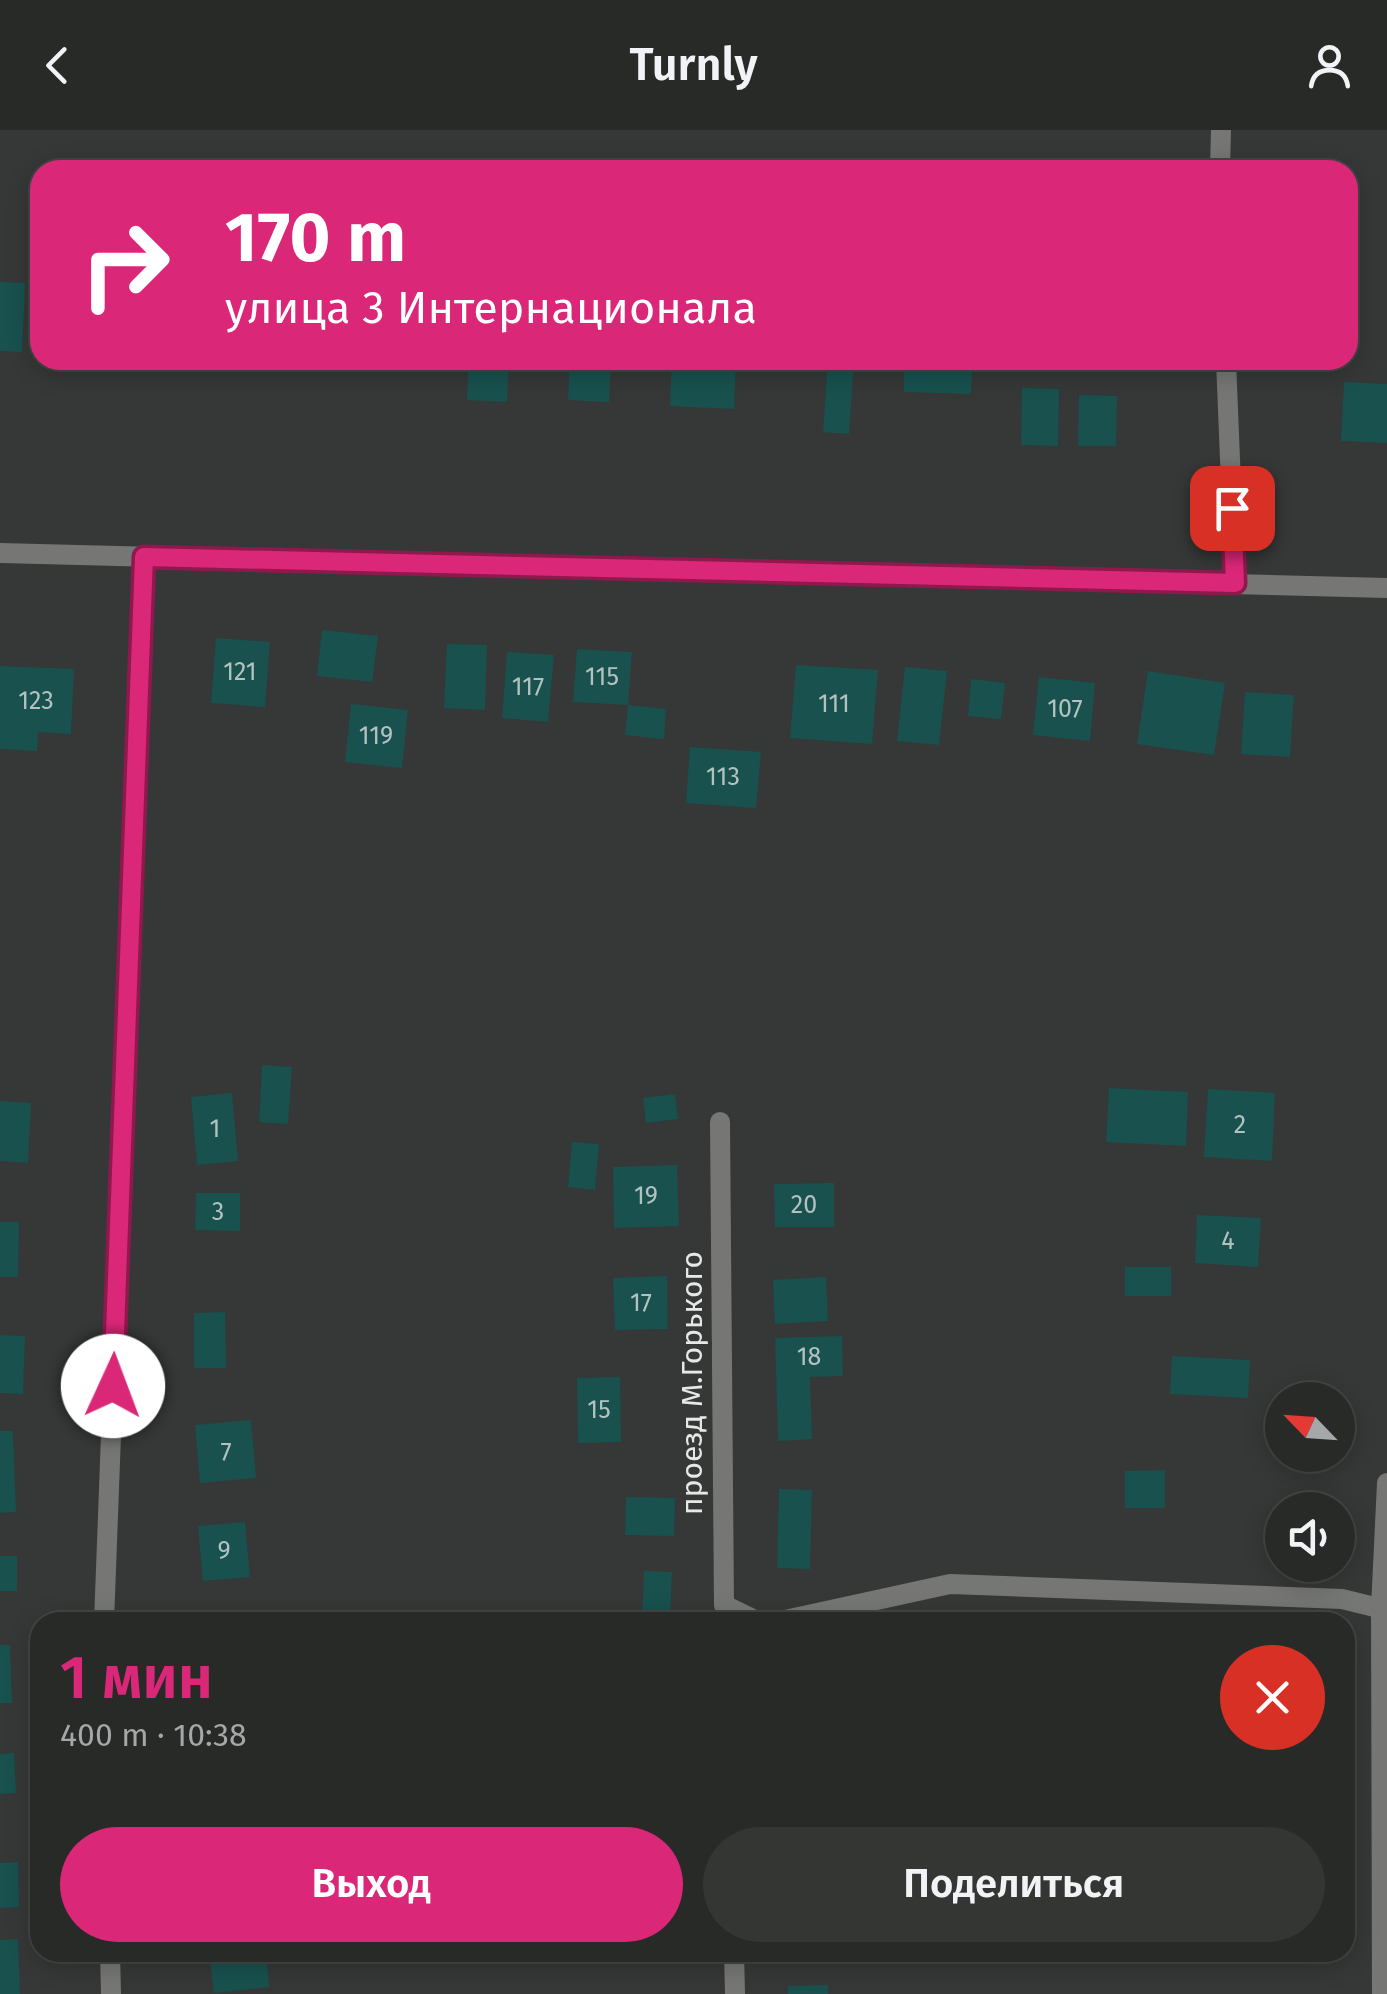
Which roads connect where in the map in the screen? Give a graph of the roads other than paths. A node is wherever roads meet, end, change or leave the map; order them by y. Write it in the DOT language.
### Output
graph roads {
  1 [pos="1220,130"];
  2 [pos="1220,160"];
  3 [pos="1226,370"];
  4 [pos="0,554"];
  5 [pos="144,557"];
  6 [pos="1235,583"];
  7 [pos="1387,588"];
  8 [pos="720,1122"];
  9 [pos="1387,1483"];
  10 [pos="1384,1609"];
  11 [pos="104,1612"];
  12 [pos="738,1612"];
  13 [pos="822,1612"];
  14 [pos="110,1962"];
  15 [pos="734,1962"];
  16 [pos="111,1994"];
  17 [pos="735,1994"];
  18 [pos="1382,1994"];
  1 -- 2 [label="street"];
  3 -- 6 [label="street"];
  4 -- 5 [label="street"];
  5 -- 6 [label="street"];
  5 -- 11 [label="street"];
  6 -- 7 [label="street"];
  8 -- 12 [label="street, проезд М.Горького"];
  9 -- 10 [label="street"];
  10 -- 13 [label="street"];
  10 -- 18 [label="street"];
  14 -- 16 [label="street"];
  15 -- 17 [label="street"];
}
